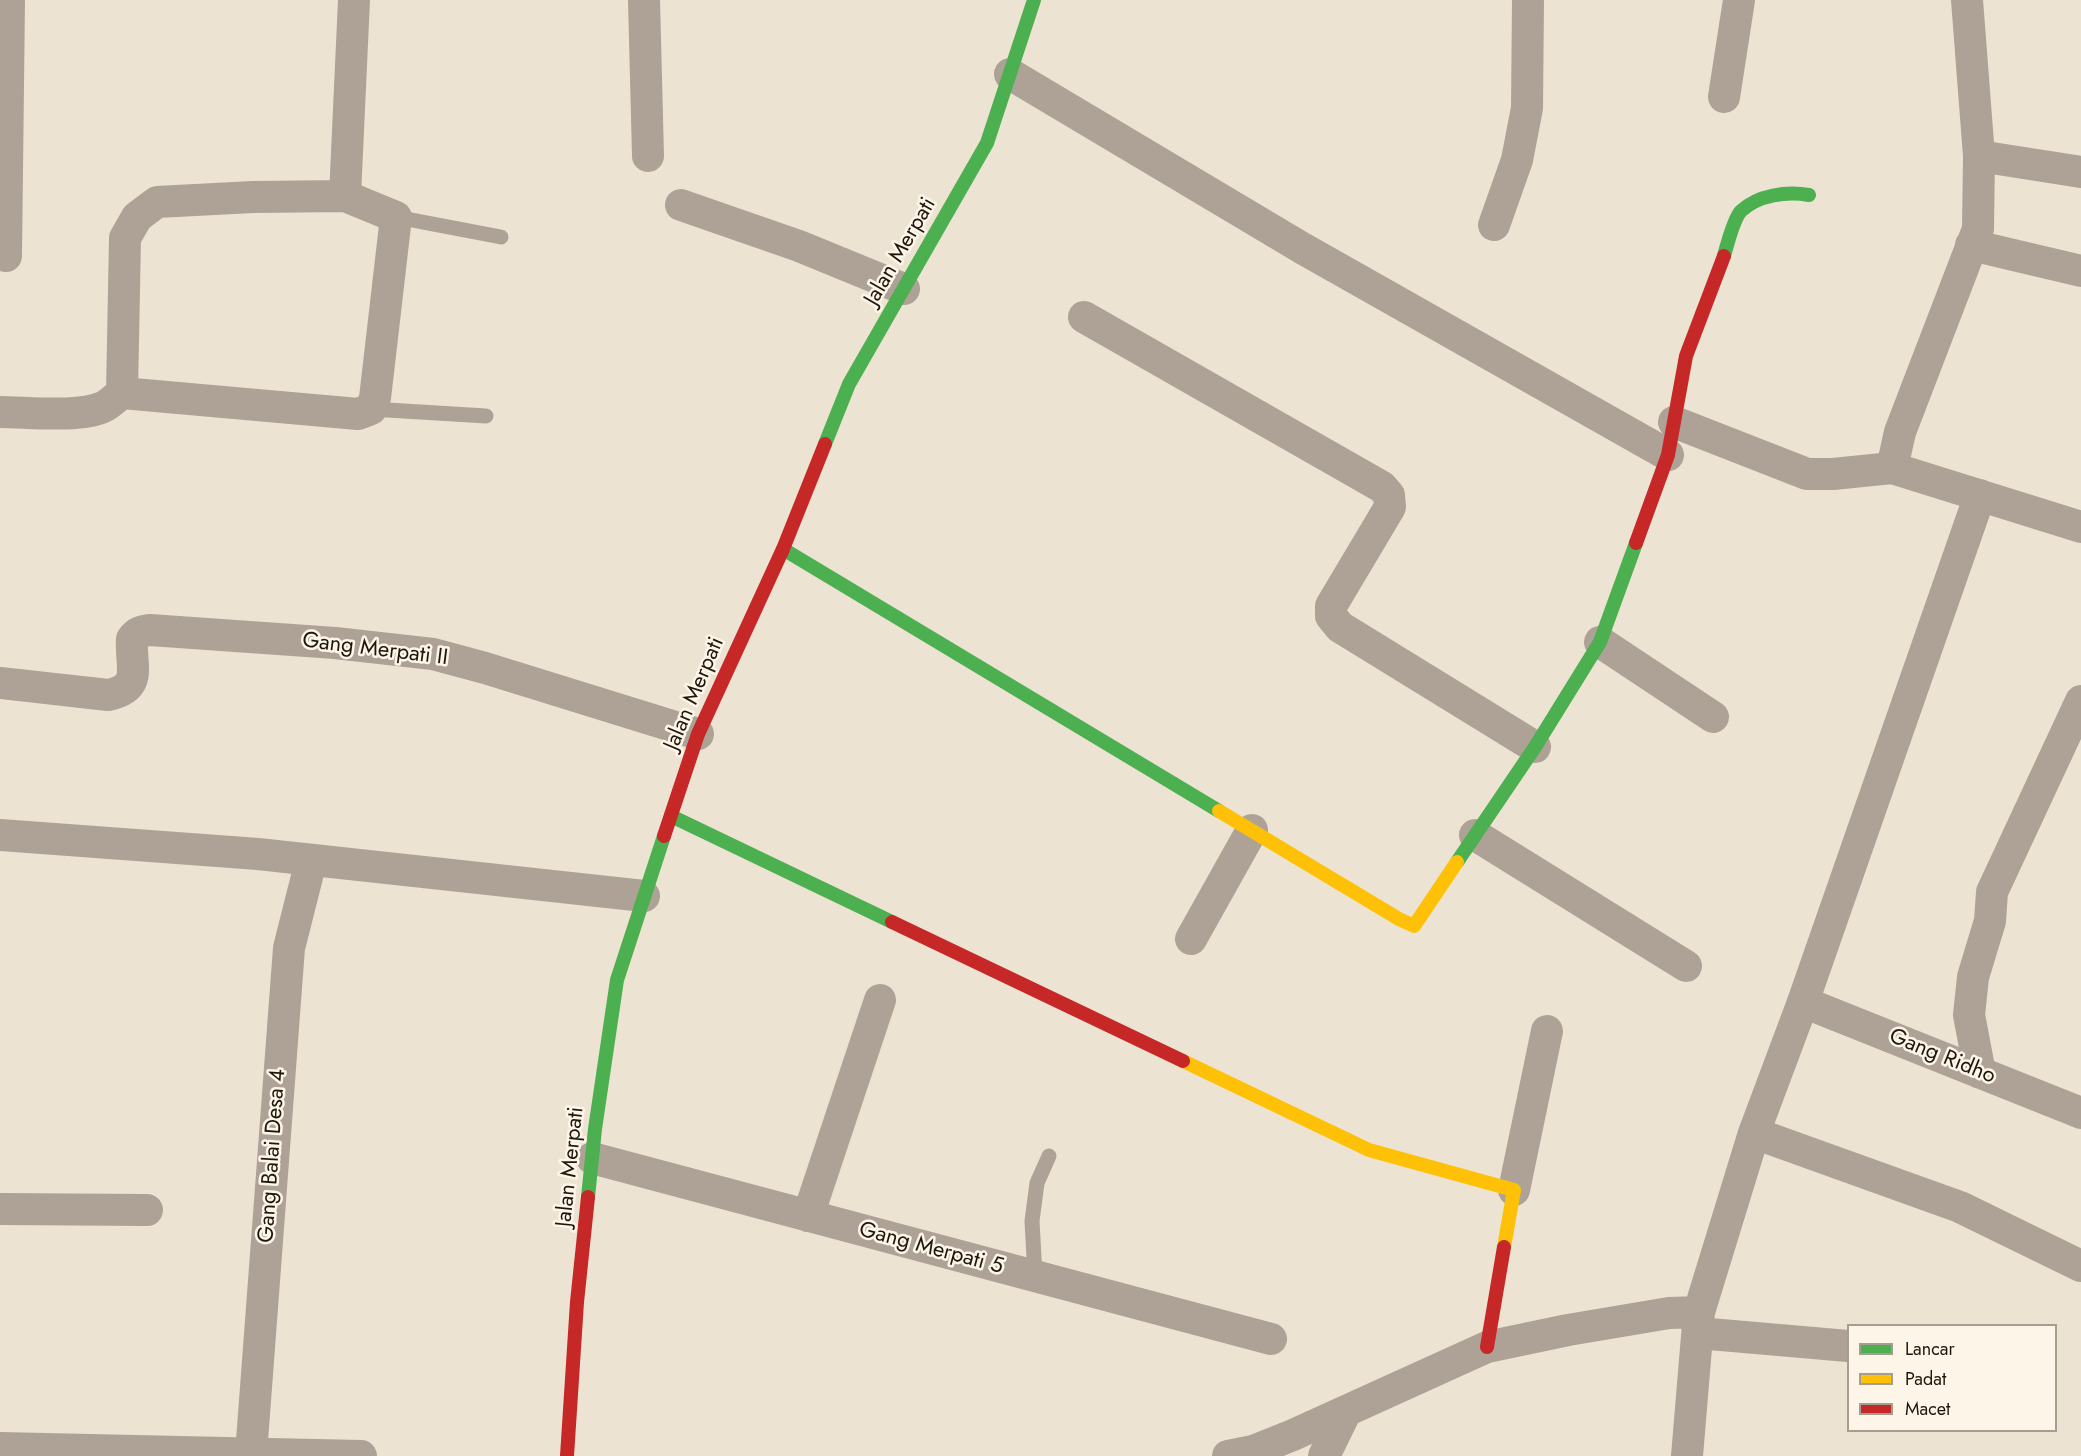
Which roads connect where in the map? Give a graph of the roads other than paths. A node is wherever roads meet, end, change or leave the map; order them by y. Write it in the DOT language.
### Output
graph roads {
  1 [pos="9,0"];
  2 [pos="354,0"];
  3 [pos="644,0"];
  4 [pos="1034,0"];
  5 [pos="1528,0"];
  6 [pos="1739,0"];
  7 [pos="1967,0"];
  8 [pos="1010,74"];
  9 [pos="1724,97"];
  10 [pos="648,156"];
  11 [pos="1979,156"];
  12 [pos="2081,172"];
  13 [pos="1809,195"];
  14 [pos="345,196"];
  15 [pos="681,206"];
  16 [pos="396,217"];
  17 [pos="1494,225"];
  18 [pos="501,237"];
  19 [pos="1971,245"];
  20 [pos="6,256"];
  21 [pos="2081,271"];
  22 [pos="904,289"];
  23 [pos="1084,317"];
  24 [pos="122,393"];
  25 [pos="371,409"];
  26 [pos="0,412"];
  27 [pos="486,416"];
  28 [pos="1674,422"];
  29 [pos="1668,454"];
  30 [pos="1892,468"];
  31 [pos="1980,495"];
  32 [pos="2081,527"];
  33 [pos="783,549"];
  34 [pos="1600,642"];
  35 [pos="0,683"];
  36 [pos="2081,701"];
  37 [pos="1713,717"];
  38 [pos="698,734"];
  39 [pos="1535,747"];
  40 [pos="671,816"];
  41 [pos="1252,830"];
  42 [pos="0,835"];
  43 [pos="1475,835"];
  44 [pos="311,861"];
  45 [pos="644,896"];
  46 [pos="1191,939"];
  47 [pos="1686,966"];
  48 [pos="880,1000"];
  49 [pos="1803,1002"];
  50 [pos="1547,1031"];
  51 [pos="1980,1072"];
  52 [pos="2081,1113"];
  53 [pos="1754,1133"];
  54 [pos="1049,1156"];
  55 [pos="592,1158"];
  56 [pos="1514,1190"];
  57 [pos="0,1209"];
  58 [pos="147,1210"];
  59 [pos="808,1216"];
  60 [pos="2081,1266"];
  61 [pos="1035,1276"];
  62 [pos="1698,1322"];
  63 [pos="1271,1339"];
  64 [pos="1847,1346"];
  65 [pos="1487,1347"];
  66 [pos="1345,1413"];
  67 [pos="0,1448"];
  68 [pos="138,1453"];
  69 [pos="251,1454"];
  70 [pos="361,1456"];
  71 [pos="567,1456"];
  72 [pos="1228,1456"];
  73 [pos="1324,1456"];
  74 [pos="1687,1456"];
  1 -- 20 [label="street"];
  2 -- 14 [label="street"];
  3 -- 10 [label="street"];
  4 -- 8 [label="street, Jalan Merpati"];
  5 -- 17 [label="street"];
  6 -- 9 [label="street"];
  7 -- 11 [label="street"];
  8 -- 22 [label="street, Jalan Merpati"];
  8 -- 29 [label="street"];
  11 -- 12 [label="street"];
  11 -- 19 [label="street"];
  13 -- 28 [label="street"];
  14 -- 16 [label="street"];
  14 -- 24 [label="street"];
  15 -- 22 [label="street"];
  16 -- 18 [label="lane"];
  16 -- 25 [label="street"];
  19 -- 21 [label="street"];
  19 -- 30 [label="street"];
  22 -- 33 [label="street, Jalan Merpati"];
  23 -- 39 [label="street"];
  24 -- 25 [label="street"];
  24 -- 26 [label="street"];
  25 -- 27 [label="lane"];
  28 -- 29 [label="street"];
  28 -- 30 [label="street"];
  29 -- 34 [label="street"];
  30 -- 31 [label="street"];
  31 -- 32 [label="street"];
  31 -- 49 [label="street"];
  33 -- 38 [label="street, Jalan Merpati"];
  33 -- 41 [label="street"];
  34 -- 37 [label="street"];
  34 -- 39 [label="street"];
  35 -- 38 [label="street, Gang Merpati II"];
  36 -- 51 [label="street"];
  38 -- 40 [label="street, Jalan Merpati"];
  39 -- 43 [label="street"];
  40 -- 45 [label="street, Jalan Merpati"];
  40 -- 56 [label="street"];
  41 -- 43 [label="street"];
  41 -- 46 [label="street"];
  42 -- 44 [label="street"];
  43 -- 47 [label="street"];
  44 -- 45 [label="street"];
  44 -- 69 [label="street, Gang Balai Desa 4"];
  45 -- 55 [label="street, Jalan Merpati"];
  48 -- 59 [label="street"];
  49 -- 51 [label="street, Gang Ridho"];
  49 -- 53 [label="street"];
  50 -- 56 [label="street"];
  51 -- 52 [label="street, Gang Ridho"];
  53 -- 60 [label="street"];
  53 -- 62 [label="street"];
  54 -- 61 [label="lane"];
  55 -- 59 [label="street, Gang Merpati 5"];
  55 -- 71 [label="street, Jalan Merpati"];
  56 -- 65 [label="street"];
  57 -- 58 [label="street"];
  59 -- 61 [label="street, Gang Merpati 5"];
  61 -- 63 [label="street, Gang Merpati 5"];
  62 -- 64 [label="street"];
  62 -- 65 [label="street"];
  62 -- 74 [label="street"];
  65 -- 66 [label="street"];
  66 -- 72 [label="street"];
  66 -- 73 [label="street"];
  67 -- 68 [label="street"];
  68 -- 69 [label="street"];
  69 -- 70 [label="street"];
}
